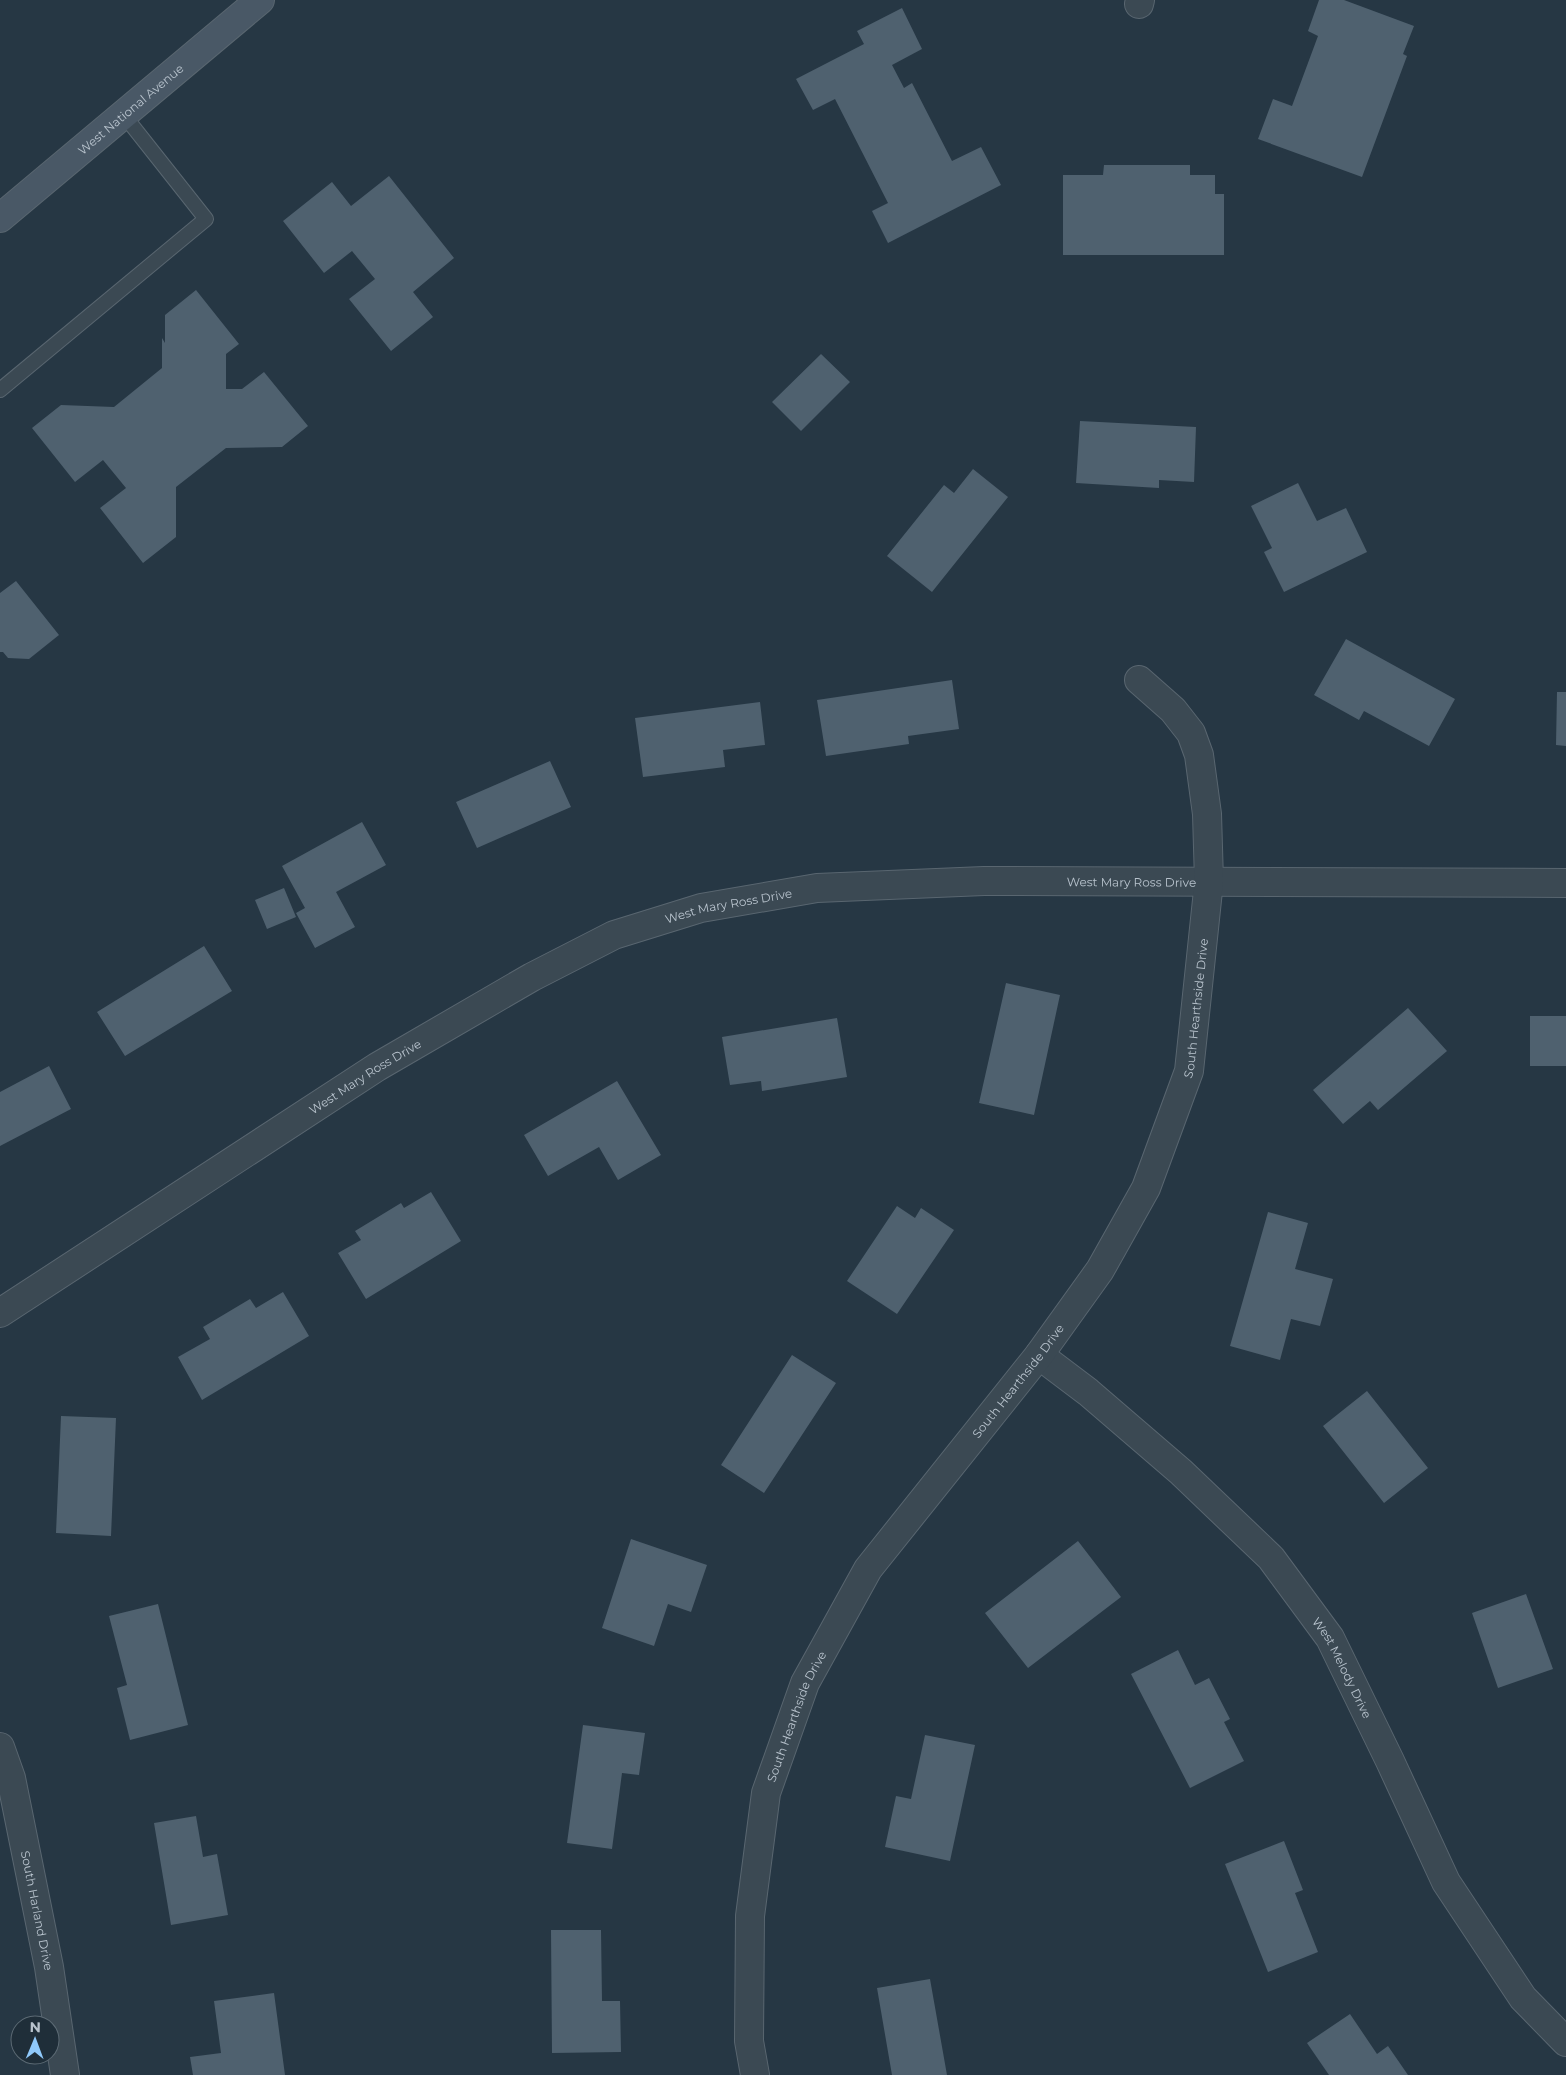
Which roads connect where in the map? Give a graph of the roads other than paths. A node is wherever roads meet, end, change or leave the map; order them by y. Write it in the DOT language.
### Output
graph roads {
  1 [pos="260,0"];
  2 [pos="123,114"];
  3 [pos="0,218"];
  4 [pos="0,390"];
  5 [pos="1139,680"];
  6 [pos="1209,881"];
  7 [pos="1566,883"];
  8 [pos="0,1313"];
  9 [pos="1039,1355"];
  10 [pos="0,1746"];
  11 [pos="1566,2042"];
  12 [pos="65,2075"];
  13 [pos="755,2075"];
  1 -- 2 [label="main road, West National Avenue"];
  2 -- 3 [label="main road, West National Avenue"];
  2 -- 4 [label="lane"];
  5 -- 6 [label="street, South Hearthside Drive"];
  6 -- 7 [label="street, West Mary Ross Drive"];
  6 -- 8 [label="street, West Mary Ross Drive"];
  6 -- 9 [label="street, South Hearthside Drive"];
  9 -- 11 [label="street, West Melody Drive"];
  9 -- 13 [label="street, South Hearthside Drive"];
  10 -- 12 [label="street, South Harland Drive"];
}
